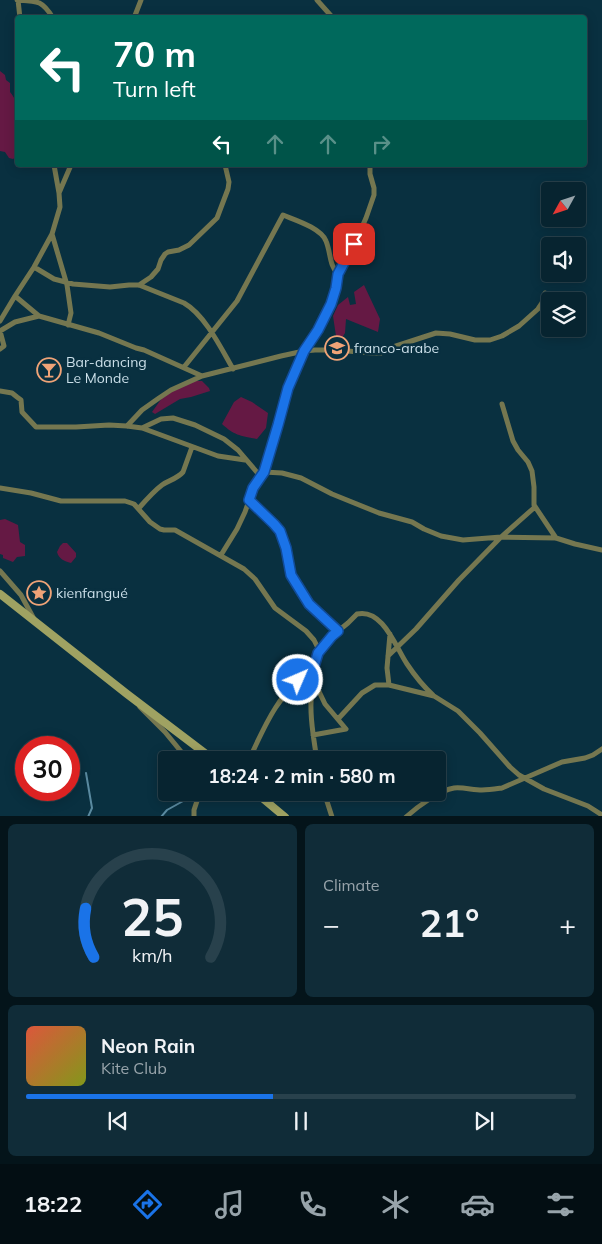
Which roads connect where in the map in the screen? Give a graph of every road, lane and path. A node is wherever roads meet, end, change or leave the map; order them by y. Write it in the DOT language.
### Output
graph roads {
  1 [pos="18,0"];
  2 [pos="141,0"];
  3 [pos="317,0"];
  4 [pos="20,15"];
  5 [pos="51,15"];
  6 [pos="135,15"];
  7 [pos="330,15"];
  8 [pos="54,167"];
  9 [pos="70,167"];
  10 [pos="225,167"];
  11 [pos="370,167"];
  12 [pos="59,194"];
  13 [pos="52,234"];
  14 [pos="34,267"];
  15 [pos="338,274"];
  16 [pos="66,282"];
  17 [pos="139,285"];
  18 [pos="15,296"];
  19 [pos="541,304"];
  20 [pos="39,316"];
  21 [pos="0,321"];
  22 [pos="68,325"];
  23 [pos="211,333"];
  24 [pos="0,349"];
  25 [pos="304,351"];
  26 [pos="184,367"];
  27 [pos="233,369"];
  28 [pos="202,376"];
  29 [pos="0,391"];
  30 [pos="502,404"];
  31 [pos="127,426"];
  32 [pos="142,428"];
  33 [pos="192,447"];
  34 [pos="245,460"];
  35 [pos="262,474"];
  36 [pos="0,488"];
  37 [pos="249,500"];
  38 [pos="139,508"];
  39 [pos="536,508"];
  40 [pos="501,537"];
  41 [pos="556,538"];
  42 [pos="602,550"];
  43 [pos="221,555"];
  44 [pos="0,571"];
  45 [pos="0,594"];
  46 [pos="34,620"];
  47 [pos="338,631"];
  48 [pos="391,635"];
  49 [pos="407,638"];
  50 [pos="397,647"];
  51 [pos="318,653"];
  52 [pos="388,656"];
  53 [pos="313,670"];
  54 [pos="314,681"];
  55 [pos="389,686"];
  56 [pos="127,694"];
  57 [pos="434,696"];
  58 [pos="338,719"];
  59 [pos="314,735"];
  60 [pos="602,749"];
  61 [pos="181,751"];
  62 [pos="202,751"];
  63 [pos="252,751"];
  64 [pos="316,751"];
  65 [pos="525,779"];
  66 [pos="197,801"];
  67 [pos="266,801"];
  68 [pos="327,801"];
  69 [pos="602,815"];
  70 [pos="194,816"];
  71 [pos="285,816"];
  72 [pos="332,816"];
  73 [pos="406,816"];
  1 -- 4 [label="street"];
  1 -- 5 [label="street"];
  2 -- 6 [label="street"];
  3 -- 7 [label="street"];
  8 -- 12 [label="street"];
  9 -- 12 [label="street"];
  10 -- 17 [label="street"];
  11 -- 15 [label="street"];
  12 -- 13 [label="street"];
  13 -- 14 [label="street"];
  13 -- 16 [label="street"];
  14 -- 16 [label="street"];
  14 -- 18 [label="street"];
  15 -- 23 [label="street"];
  15 -- 25 [label="street"];
  16 -- 17 [label="street"];
  16 -- 22 [label="street"];
  17 -- 23 [label="street"];
  18 -- 20 [label="street"];
  18 -- 21 [label="street"];
  19 -- 25 [label="street"];
  20 -- 22 [label="street"];
  20 -- 24 [label="street"];
  22 -- 26 [label="street"];
  23 -- 26 [label="street"];
  23 -- 27 [label="street"];
  25 -- 27 [label="street"];
  25 -- 35 [label="street"];
  26 -- 28 [label="street"];
  27 -- 28 [label="street"];
  28 -- 31 [label="street"];
  29 -- 31 [label="street"];
  30 -- 39 [label="street"];
  31 -- 32 [label="street"];
  32 -- 33 [label="street"];
  32 -- 34 [label="street"];
  33 -- 34 [label="street"];
  33 -- 38 [label="street"];
  34 -- 35 [label="street"];
  35 -- 37 [label="street"];
  35 -- 40 [label="street"];
  36 -- 38 [label="street"];
  37 -- 43 [label="street"];
  37 -- 47 [label="street"];
  38 -- 43 [label="street"];
  39 -- 40 [label="street"];
  39 -- 41 [label="street"];
  40 -- 41 [label="street"];
  40 -- 49 [label="street"];
  41 -- 42 [label="street"];
  43 -- 51 [label="street"];
  44 -- 46 [label="street"];
  45 -- 46 [label="main road"];
  46 -- 56 [label="main road"];
  47 -- 48 [label="street"];
  47 -- 51 [label="street"];
  48 -- 49 [label="street"];
  48 -- 50 [label="street"];
  48 -- 52 [label="street"];
  49 -- 50 [label="street"];
  50 -- 52 [label="street"];
  50 -- 57 [label="street"];
  51 -- 53 [label="street"];
  52 -- 55 [label="street"];
  53 -- 54 [label="street"];
  53 -- 63 [label="street"];
  54 -- 58 [label="street"];
  54 -- 59 [label="street"];
  55 -- 57 [label="street"];
  55 -- 58 [label="street"];
  56 -- 61 [label="street"];
  56 -- 62 [label="main road"];
  57 -- 65 [label="street"];
  58 -- 59 [label="street"];
  59 -- 64 [label="street"];
  60 -- 65 [label="street"];
  65 -- 69 [label="street"];
  65 -- 73 [label="street"];
  66 -- 70 [label="street"];
  67 -- 71 [label="main road"];
  68 -- 72 [label="street"];
}
